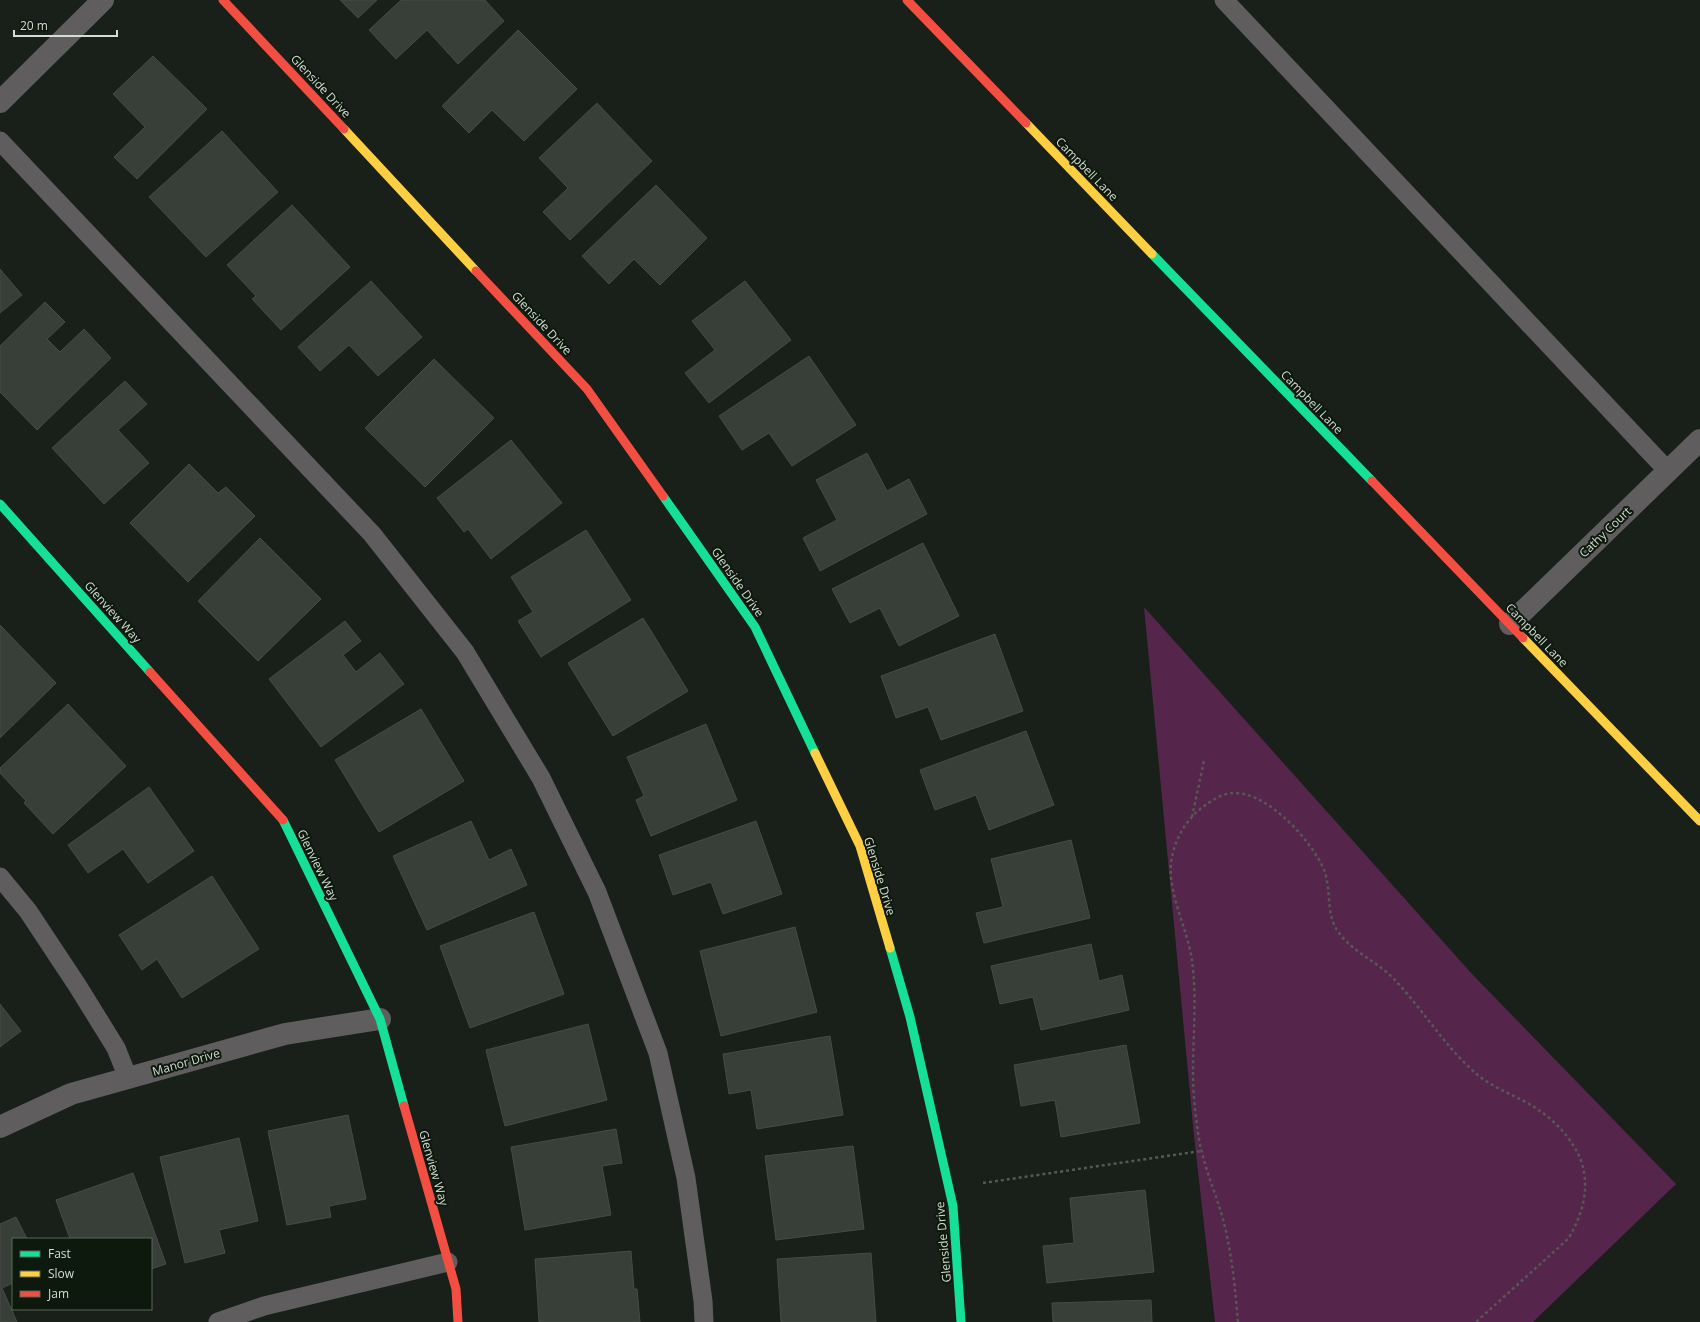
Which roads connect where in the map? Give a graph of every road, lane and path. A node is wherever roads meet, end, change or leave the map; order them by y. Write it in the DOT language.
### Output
graph roads {
  1 [pos="102,0"];
  2 [pos="223,0"];
  3 [pos="907,0"];
  4 [pos="1224,0"];
  5 [pos="0,102"];
  6 [pos="0,141"];
  7 [pos="1700,440"];
  8 [pos="1668,471"];
  9 [pos="0,504"];
  10 [pos="1510,624"];
  11 [pos="1204,760"];
  12 [pos="1192,817"];
  13 [pos="1700,821"];
  14 [pos="0,877"];
  15 [pos="380,1019"];
  16 [pos="128,1078"];
  17 [pos="0,1127"];
  18 [pos="1201,1151"];
  19 [pos="984,1183"];
  20 [pos="448,1262"];
  21 [pos="218,1322"];
  22 [pos="458,1322"];
  23 [pos="704,1322"];
  24 [pos="961,1322"];
  25 [pos="1238,1322"];
  26 [pos="1476,1322"];
  1 -- 5 [label="street"];
  2 -- 24 [label="street, Glenside Drive"];
  3 -- 10 [label="street, Campbell Lane"];
  4 -- 8 [label="lane"];
  6 -- 23 [label="lane"];
  7 -- 8 [label="street, Cathy Court"];
  8 -- 10 [label="street, Cathy Court"];
  9 -- 15 [label="street, Glenview Way"];
  10 -- 13 [label="street, Campbell Lane"];
  11 -- 12 [label="path"];
  12 -- 18 [label="path"];
  12 -- 26 [label="path"];
  14 -- 16 [label="lane"];
  15 -- 16 [label="street, Manor Drive"];
  15 -- 20 [label="street, Glenview Way"];
  16 -- 17 [label="street, Manor Drive"];
  18 -- 19 [label="path"];
  18 -- 25 [label="path"];
  20 -- 21 [label="lane"];
  20 -- 22 [label="street, Glenview Way"];
}
